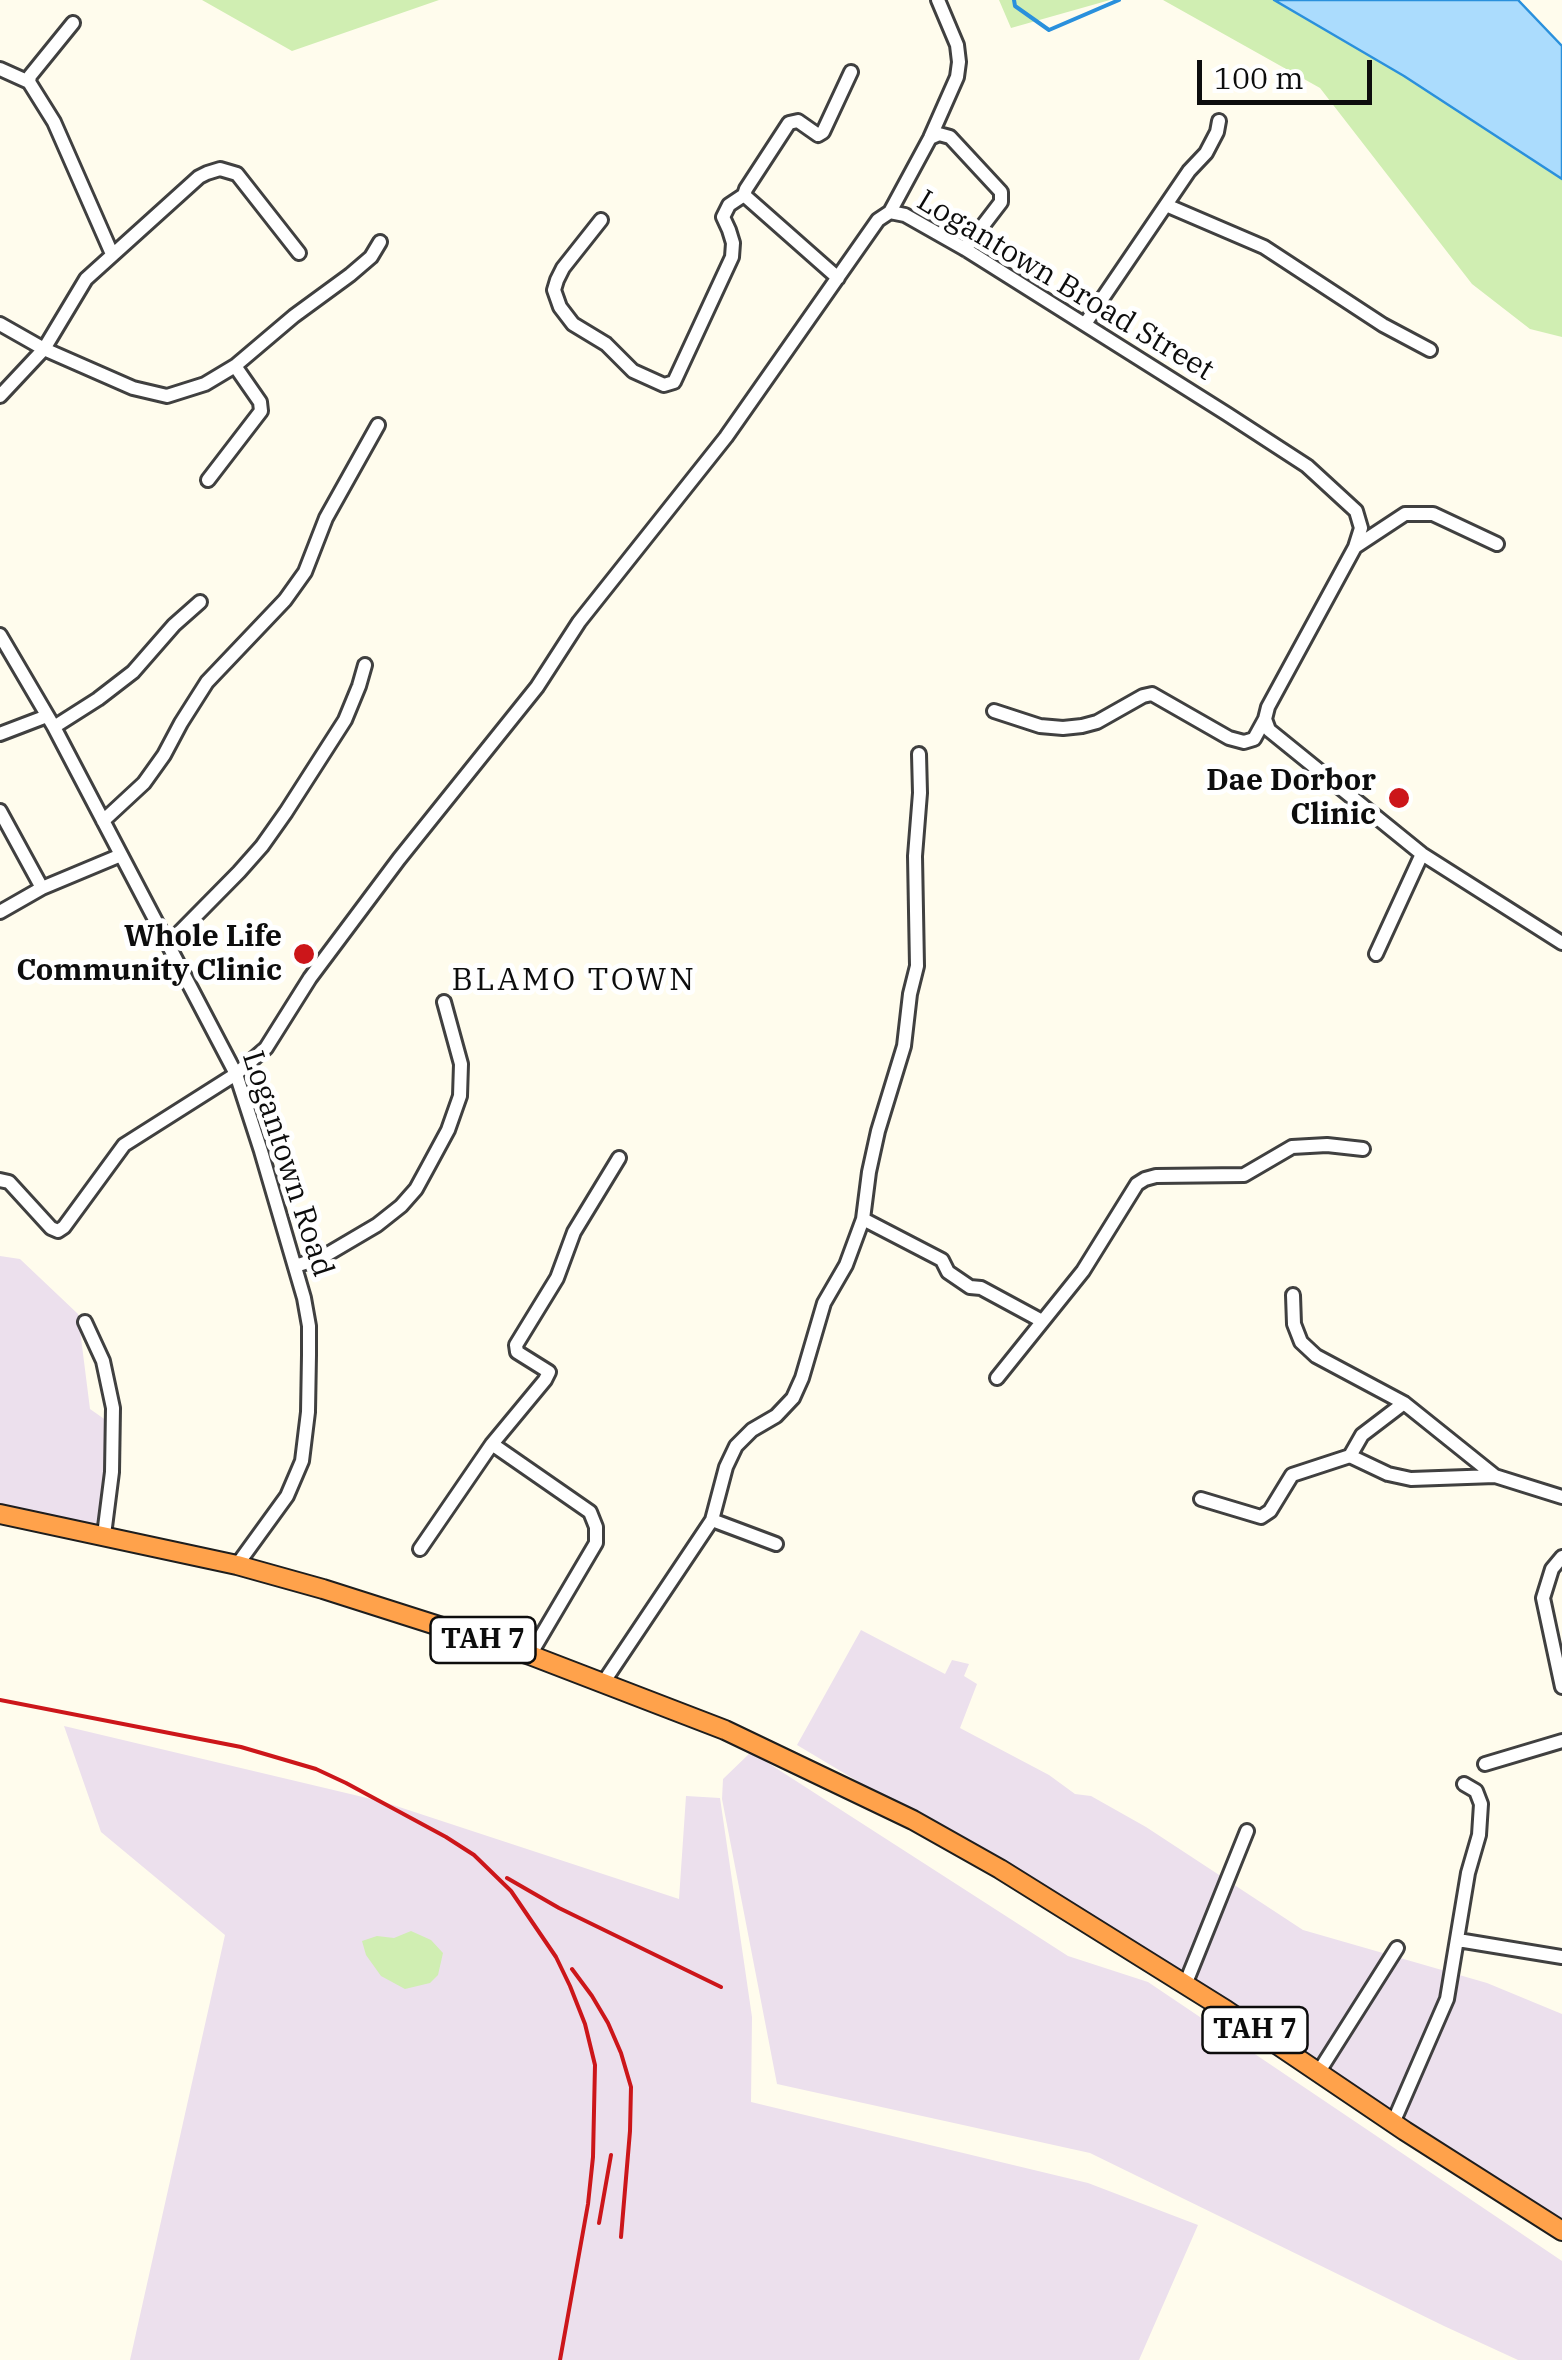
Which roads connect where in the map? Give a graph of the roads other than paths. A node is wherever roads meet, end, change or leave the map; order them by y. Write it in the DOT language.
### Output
graph roads {
  1 [pos="938,0"];
  2 [pos="72,24"];
  3 [pos="0,69"];
  4 [pos="851,72"];
  5 [pos="29,82"];
  6 [pos="1219,121"];
  7 [pos="930,138"];
  8 [pos="744,195"];
  9 [pos="1166,205"];
  10 [pos="890,212"];
  11 [pos="602,220"];
  12 [pos="380,242"];
  13 [pos="964,249"];
  14 [pos="299,253"];
  15 [pos="112,254"];
  16 [pos="838,278"];
  17 [pos="0,324"];
  18 [pos="1085,324"];
  19 [pos="44,349"];
  20 [pos="1430,350"];
  21 [pos="234,366"];
  22 [pos="0,396"];
  23 [pos="378,425"];
  24 [pos="208,480"];
  25 [pos="1498,544"];
  26 [pos="1355,547"];
  27 [pos="200,602"];
  28 [pos="0,635"];
  29 [pos="364,665"];
  30 [pos="994,712"];
  31 [pos="1265,719"];
  32 [pos="51,721"];
  33 [pos="0,734"];
  34 [pos="918,754"];
  35 [pos="0,811"];
  36 [pos="103,822"];
  37 [pos="1422,854"];
  38 [pos="121,855"];
  39 [pos="42,888"];
  40 [pos="0,912"];
  41 [pos="169,943"];
  42 [pos="1562,943"];
  43 [pos="1376,954"];
  44 [pos="444,1002"];
  45 [pos="236,1074"];
  46 [pos="1363,1149"];
  47 [pos="619,1158"];
  48 [pos="0,1180"];
  49 [pos="863,1219"];
  50 [pos="295,1266"];
  51 [pos="1294,1296"];
  52 [pos="1042,1321"];
  53 [pos="85,1322"];
  54 [pos="997,1378"];
  55 [pos="1404,1403"];
  56 [pos="492,1444"];
  57 [pos="1350,1456"];
  58 [pos="1494,1476"];
  59 [pos="1562,1496"];
  60 [pos="1202,1499"];
  61 [pos="0,1514"];
  62 [pos="712,1520"];
  63 [pos="104,1535"];
  64 [pos="776,1544"];
  65 [pos="420,1548"];
  66 [pos="1562,1557"];
  67 [pos="236,1565"];
  68 [pos="530,1655"];
  69 [pos="603,1682"];
  70 [pos="1562,1687"];
  71 [pos="1562,1740"];
  72 [pos="1485,1764"];
  73 [pos="1464,1784"];
  74 [pos="1247,1831"];
  75 [pos="1458,1940"];
  76 [pos="1397,1948"];
  77 [pos="1562,1958"];
  78 [pos="1186,1985"];
  79 [pos="1318,2073"];
  80 [pos="1393,2124"];
  81 [pos="1562,2230"];
  1 -- 7 [label="street"];
  2 -- 5 [label="street"];
  3 -- 5 [label="street"];
  4 -- 8 [label="street"];
  5 -- 15 [label="street"];
  6 -- 9 [label="street"];
  7 -- 10 [label="street"];
  7 -- 13 [label="street"];
  8 -- 11 [label="street"];
  8 -- 16 [label="street"];
  9 -- 18 [label="street"];
  9 -- 20 [label="street"];
  10 -- 13 [label="street, Logantown Broad Street"];
  10 -- 16 [label="street, Logantown Broad Street"];
  12 -- 21 [label="street"];
  13 -- 18 [label="street, Logantown Broad Street"];
  14 -- 15 [label="street"];
  15 -- 19 [label="street"];
  16 -- 45 [label="street, Logantown Broad Street"];
  17 -- 19 [label="street"];
  18 -- 26 [label="street, Logantown Broad Street"];
  19 -- 21 [label="street"];
  19 -- 22 [label="street"];
  21 -- 24 [label="street"];
  23 -- 36 [label="street"];
  25 -- 26 [label="street"];
  26 -- 31 [label="street"];
  27 -- 32 [label="street"];
  28 -- 32 [label="street, Logantown Road"];
  29 -- 41 [label="street"];
  30 -- 31 [label="street"];
  31 -- 37 [label="street"];
  32 -- 33 [label="street"];
  32 -- 36 [label="street, Logantown Road"];
  34 -- 49 [label="street"];
  35 -- 39 [label="street"];
  36 -- 38 [label="street, Logantown Road"];
  37 -- 42 [label="street"];
  37 -- 43 [label="street"];
  38 -- 39 [label="street"];
  38 -- 41 [label="street, Logantown Road"];
  39 -- 40 [label="street"];
  41 -- 45 [label="street, Logantown Road"];
  44 -- 50 [label="street"];
  45 -- 48 [label="street, Logantown Broad Street"];
  45 -- 50 [label="street, Logantown Road"];
  46 -- 52 [label="street"];
  47 -- 56 [label="street"];
  49 -- 52 [label="street"];
  49 -- 62 [label="street"];
  50 -- 67 [label="street, Logantown Road"];
  51 -- 55 [label="street"];
  52 -- 54 [label="street"];
  53 -- 63 [label="street"];
  55 -- 57 [label="street"];
  55 -- 58 [label="street"];
  56 -- 65 [label="street"];
  56 -- 68 [label="street"];
  57 -- 58 [label="street"];
  57 -- 60 [label="street"];
  58 -- 59 [label="street"];
  61 -- 63 [label="highway, TAH 7"];
  62 -- 64 [label="street"];
  62 -- 69 [label="street"];
  63 -- 67 [label="highway, TAH 7"];
  66 -- 70 [label="street"];
  67 -- 68 [label="highway, TAH 7"];
  68 -- 69 [label="highway, TAH 7"];
  69 -- 78 [label="highway, TAH 7"];
  71 -- 72 [label="street"];
  73 -- 75 [label="street"];
  74 -- 78 [label="street"];
  75 -- 77 [label="street"];
  75 -- 80 [label="street"];
  76 -- 79 [label="street"];
  78 -- 79 [label="highway, TAH 7"];
  79 -- 80 [label="highway, TAH 7"];
  80 -- 81 [label="highway, TAH 7"];
}
